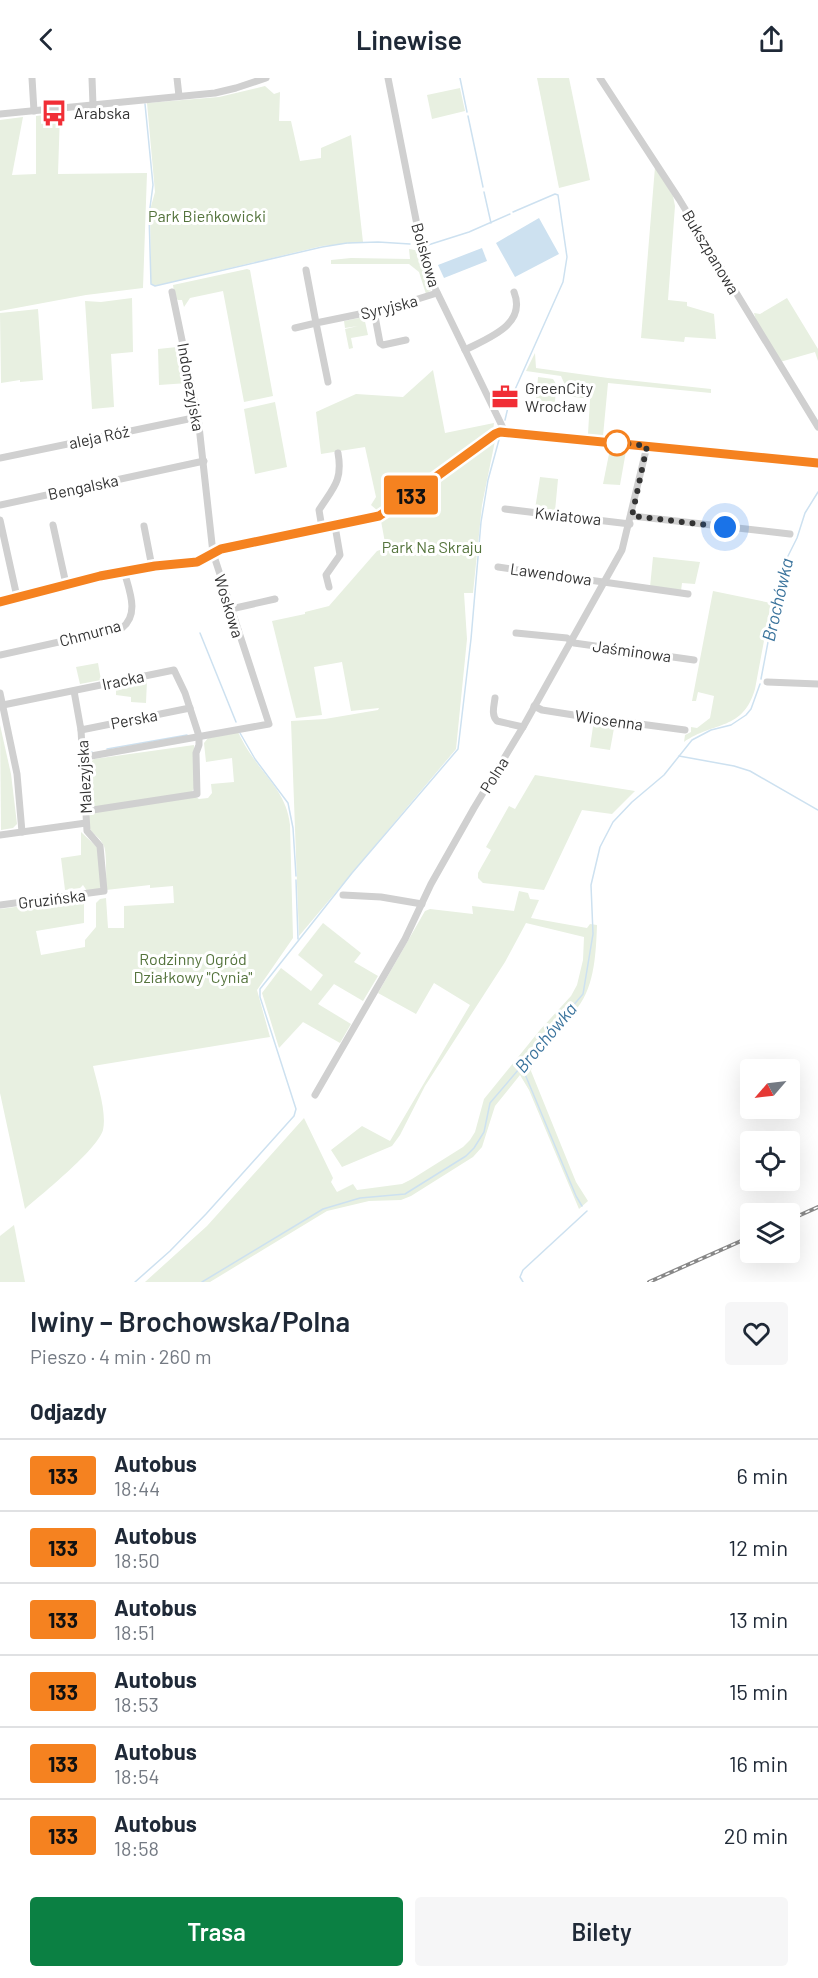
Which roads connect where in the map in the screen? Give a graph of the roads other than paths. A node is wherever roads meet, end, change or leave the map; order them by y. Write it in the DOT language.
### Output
graph roads {
  1 [pos="32,78"];
  2 [pos="92,78"];
  3 [pos="177,78"];
  4 [pos="266,78"];
  5 [pos="388,78"];
  6 [pos="600,78"];
  7 [pos="179,96"];
  8 [pos="93,105"];
  9 [pos="34,111"];
  10 [pos="0,114"];
  11 [pos="306,270"];
  12 [pos="172,292"];
  13 [pos="514,292"];
  14 [pos="437,293"];
  15 [pos="374,311"];
  16 [pos="316,324"];
  17 [pos="294,328"];
  18 [pos="405,340"];
  19 [pos="466,353"];
  20 [pos="328,382"];
  21 [pos="198,417"];
  22 [pos="818,428"];
  23 [pos="505,432"];
  24 [pos="647,446"];
  25 [pos="338,453"];
  26 [pos="0,458"];
  27 [pos="204,461"];
  28 [pos="818,463"];
  29 [pos="207,484"];
  30 [pos="0,505"];
  31 [pos="506,509"];
  32 [pos="0,520"];
  33 [pos="631,520"];
  34 [pos="53,525"];
  35 [pos="144,526"];
  36 [pos="334,526"];
  37 [pos="322,528"];
  38 [pos="790,534"];
  39 [pos="3,544"];
  40 [pos="213,554"];
  41 [pos="152,567"];
  42 [pos="498,567"];
  43 [pos="124,571"];
  44 [pos="604,582"];
  45 [pos="66,584"];
  46 [pos="328,587"];
  47 [pos="688,594"];
  48 [pos="17,597"];
  49 [pos="275,599"];
  50 [pos="0,602"];
  51 [pos="231,609"];
  52 [pos="516,633"];
  53 [pos="571,641"];
  54 [pos="0,655"];
  55 [pos="694,660"];
  56 [pos="767,682"];
  57 [pos="818,684"];
  58 [pos="74,691"];
  59 [pos="0,693"];
  60 [pos="495,698"];
  61 [pos="3,705"];
  62 [pos="534,706"];
  63 [pos="190,708"];
  64 [pos="523,727"];
  65 [pos="81,730"];
  66 [pos="685,730"];
  67 [pos="199,736"];
  68 [pos="91,756"];
  69 [pos="86,811"];
  70 [pos="86,823"];
  71 [pos="22,832"];
  72 [pos="0,834"];
  73 [pos="104,891"];
  74 [pos="343,895"];
  75 [pos="422,904"];
  76 [pos="0,905"];
  77 [pos="315,1095"];
  1 -- 9 [label="street"];
  2 -- 8 [label="street"];
  3 -- 7 [label="street"];
  4 -- 7 [label="street"];
  5 -- 14 [label="street, Boiskowa"];
  6 -- 22 [label="street, Bukszpanowa"];
  7 -- 8 [label="street"];
  8 -- 9 [label="street"];
  9 -- 10 [label="street"];
  11 -- 16 [label="street"];
  12 -- 21 [label="street, Indonezyjska"];
  13 -- 19 [label="street"];
  14 -- 15 [label="street, Syryjska"];
  14 -- 19 [label="street, Boiskowa"];
  15 -- 16 [label="street, Syryjska"];
  15 -- 18 [label="street"];
  16 -- 17 [label="street, Syryjska"];
  16 -- 20 [label="street"];
  19 -- 23 [label="street, Boiskowa"];
  21 -- 26 [label="street, aleja Róż"];
  21 -- 27 [label="street, Indonezyjska"];
  23 -- 24 [label="street"];
  23 -- 36 [label="street"];
  24 -- 28 [label="street"];
  24 -- 33 [label="street, Polna"];
  25 -- 37 [label="street"];
  27 -- 29 [label="street, Indonezyjska"];
  27 -- 30 [label="street, Bengalska"];
  29 -- 40 [label="street, Woskowa"];
  31 -- 33 [label="street, Kwiatowa"];
  32 -- 39 [label="street"];
  33 -- 38 [label="street, Kwiatowa"];
  33 -- 44 [label="street, Polna"];
  34 -- 45 [label="street"];
  35 -- 41 [label="street"];
  36 -- 37 [label="street"];
  36 -- 46 [label="street"];
  37 -- 40 [label="street"];
  39 -- 48 [label="street"];
  40 -- 41 [label="street"];
  40 -- 51 [label="street, Woskowa"];
  41 -- 43 [label="street"];
  42 -- 44 [label="street, Lawendowa"];
  43 -- 45 [label="street"];
  43 -- 54 [label="street, Chmurna"];
  44 -- 47 [label="street, Lawendowa"];
  44 -- 53 [label="street, Polna"];
  45 -- 48 [label="street"];
  48 -- 50 [label="street"];
  49 -- 51 [label="street"];
  51 -- 67 [label="street, Woskowa"];
  52 -- 53 [label="street, Jaśminowa"];
  53 -- 55 [label="street, Jaśminowa"];
  53 -- 62 [label="street, Polna"];
  56 -- 57 [label="street"];
  58 -- 61 [label="street, Iracka"];
  58 -- 63 [label="street, Iracka"];
  58 -- 65 [label="street"];
  59 -- 61 [label="street"];
  60 -- 64 [label="street"];
  61 -- 71 [label="street"];
  62 -- 64 [label="street, Polna"];
  62 -- 66 [label="street, Wiosenna"];
  63 -- 65 [label="street, Perska"];
  63 -- 67 [label="street, Iracka"];
  64 -- 75 [label="street, Polna"];
  65 -- 69 [label="street, Malezyjska"];
  67 -- 68 [label="street"];
  67 -- 69 [label="street"];
  69 -- 70 [label="street, Malezyjska"];
  70 -- 71 [label="street"];
  70 -- 73 [label="street, Malezyjska"];
  71 -- 72 [label="street"];
  73 -- 76 [label="street, Gruzińska"];
  74 -- 75 [label="street"];
  75 -- 77 [label="street, Polna"];
}
